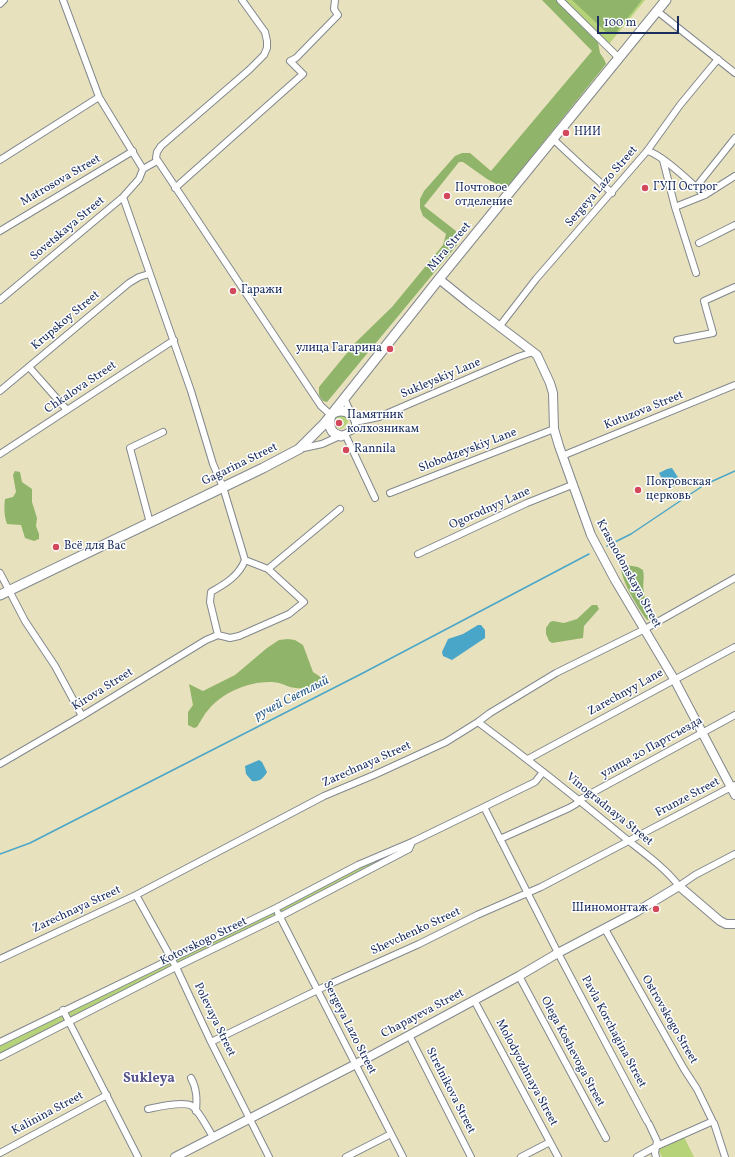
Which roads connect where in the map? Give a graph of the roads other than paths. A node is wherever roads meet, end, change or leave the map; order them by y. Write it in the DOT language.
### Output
graph roads {
  1 [pos="4,0"];
  2 [pos="63,0"];
  3 [pos="242,0"];
  4 [pos="335,0"];
  5 [pos="560,0"];
  6 [pos="666,0"];
  7 [pos="0,4"];
  8 [pos="657,11"];
  9 [pos="619,58"];
  10 [pos="718,59"];
  11 [pos="735,73"];
  12 [pos="99,97"];
  13 [pos="735,138"];
  14 [pos="553,139"];
  15 [pos="647,151"];
  16 [pos="133,152"];
  17 [pos="0,160"];
  18 [pos="663,160"];
  19 [pos="157,161"];
  20 [pos="143,169"];
  21 [pos="735,176"];
  22 [pos="696,187"];
  23 [pos="176,188"];
  24 [pos="612,193"];
  25 [pos="705,195"];
  26 [pos="123,197"];
  27 [pos="675,206"];
  28 [pos="735,225"];
  29 [pos="0,231"];
  30 [pos="700,243"];
  31 [pos="696,273"];
  32 [pos="149,274"];
  33 [pos="439,279"];
  34 [pos="735,287"];
  35 [pos="0,300"];
  36 [pos="499,327"];
  37 [pos="174,340"];
  38 [pos="677,340"];
  39 [pos="533,352"];
  40 [pos="29,367"];
  41 [pos="735,385"];
  42 [pos="0,391"];
  43 [pos="344,398"];
  44 [pos="67,410"];
  45 [pos="350,414"];
  46 [pos="331,415"];
  47 [pos="355,422"];
  48 [pos="554,429"];
  49 [pos="163,432"];
  50 [pos="343,435"];
  51 [pos="299,449"];
  52 [pos="0,454"];
  53 [pos="562,456"];
  54 [pos="572,486"];
  55 [pos="223,487"];
  56 [pos="390,493"];
  57 [pos="375,498"];
  58 [pos="340,508"];
  59 [pos="150,523"];
  60 [pos="418,554"];
  61 [pos="245,560"];
  62 [pos="268,569"];
  63 [pos="0,573"];
  64 [pos="735,578"];
  65 [pos="9,590"];
  66 [pos="0,595"];
  67 [pos="645,629"];
  68 [pos="218,636"];
  69 [pos="735,647"];
  70 [pos="674,679"];
  71 [pos="735,715"];
  72 [pos="82,716"];
  73 [pos="478,722"];
  74 [pos="702,732"];
  75 [pos="528,759"];
  76 [pos="0,764"];
  77 [pos="543,772"];
  78 [pos="554,781"];
  79 [pos="535,782"];
  80 [pos="734,789"];
  81 [pos="579,800"];
  82 [pos="484,807"];
  83 [pos="500,839"];
  84 [pos="629,841"];
  85 [pos="412,842"];
  86 [pos="735,854"];
  87 [pos="679,886"];
  88 [pos="527,893"];
  89 [pos="136,895"];
  90 [pos="276,908"];
  91 [pos="280,917"];
  92 [pos="735,924"];
  93 [pos="605,929"];
  94 [pos="558,953"];
  95 [pos="171,958"];
  96 [pos="0,959"];
  97 [pos="176,967"];
  98 [pos="519,976"];
  99 [pos="317,990"];
  100 [pos="474,1000"];
  101 [pos="63,1010"];
  102 [pos="69,1022"];
  103 [pos="409,1035"];
  104 [pos="0,1042"];
  105 [pos="211,1042"];
  106 [pos="0,1057"];
  107 [pos="356,1064"];
  108 [pos="191,1078"];
  109 [pos="107,1096"];
  110 [pos="148,1109"];
  111 [pos="196,1111"];
  112 [pos="249,1118"];
  113 [pos="713,1122"];
  114 [pos="391,1134"];
  115 [pos="213,1138"];
  116 [pos="606,1138"];
  117 [pos="550,1142"];
  118 [pos="657,1146"];
  119 [pos="0,1152"];
  120 [pos="138,1157"];
  121 [pos="176,1157"];
  122 [pos="269,1157"];
  123 [pos="346,1157"];
  124 [pos="403,1157"];
  125 [pos="471,1157"];
  126 [pos="521,1157"];
  127 [pos="558,1157"];
  128 [pos="637,1157"];
  129 [pos="656,1157"];
  130 [pos="725,1157"];
  1 -- 7 [label="street"];
  2 -- 12 [label="street"];
  3 -- 19 [label="street"];
  4 -- 23 [label="street"];
  5 -- 9 [label="street"];
  6 -- 8 [label="main road, Mira Street"];
  8 -- 9 [label="main road, Mira Street"];
  8 -- 10 [label="street"];
  9 -- 14 [label="main road, Mira Street"];
  10 -- 11 [label="street"];
  10 -- 15 [label="street, Sergeya Lazo Street"];
  12 -- 16 [label="street"];
  12 -- 17 [label="street"];
  13 -- 22 [label="street"];
  14 -- 24 [label="street"];
  14 -- 33 [label="main road, Mira Street"];
  15 -- 18 [label="street"];
  15 -- 24 [label="street, Sergeya Lazo Street"];
  16 -- 20 [label="street"];
  16 -- 29 [label="street, Matrosova Street"];
  18 -- 22 [label="street"];
  18 -- 27 [label="street"];
  19 -- 20 [label="street"];
  19 -- 23 [label="street"];
  20 -- 26 [label="street, Sovetskaya Street"];
  21 -- 25 [label="street"];
  22 -- 25 [label="street"];
  23 -- 46 [label="street"];
  24 -- 36 [label="street, Sergeya Lazo Street"];
  25 -- 27 [label="street"];
  26 -- 32 [label="street"];
  26 -- 35 [label="street, Sovetskaya Street"];
  27 -- 31 [label="street"];
  28 -- 30 [label="street"];
  32 -- 37 [label="street"];
  32 -- 40 [label="street, Krupskoy Street"];
  33 -- 36 [label="street, Krasnodonskaya Street"];
  33 -- 43 [label="main road, Mira Street"];
  34 -- 38 [label="street"];
  36 -- 39 [label="street, Krasnodonskaya Street"];
  37 -- 44 [label="street, Chkalova Street"];
  37 -- 55 [label="street"];
  39 -- 47 [label="street, Sukleyskiy Lane"];
  39 -- 48 [label="street, Krasnodonskaya Street"];
  40 -- 42 [label="street, Krupskoy Street"];
  40 -- 44 [label="street"];
  41 -- 53 [label="street, Kutuzova Street"];
  43 -- 45 [label="street"];
  43 -- 46 [label="main road, Mira Street"];
  44 -- 52 [label="street, Chkalova Street"];
  45 -- 46 [label="main road"];
  45 -- 47 [label="street"];
  46 -- 50 [label="main road"];
  46 -- 51 [label="main road, Gagarina Street"];
  47 -- 50 [label="street"];
  48 -- 53 [label="street, Krasnodonskaya Street"];
  48 -- 56 [label="street, Slobodzeyskiy Lane"];
  49 -- 59 [label="street"];
  50 -- 51 [label="street"];
  50 -- 57 [label="street"];
  51 -- 55 [label="main road, Gagarina Street"];
  53 -- 54 [label="street, Krasnodonskaya Street"];
  54 -- 60 [label="street, Ogorodnyy Lane"];
  54 -- 67 [label="street, Krasnodonskaya Street"];
  55 -- 59 [label="main road, Gagarina Street"];
  55 -- 61 [label="street"];
  58 -- 62 [label="street"];
  59 -- 65 [label="main road, Gagarina Street"];
  61 -- 62 [label="street"];
  61 -- 68 [label="street"];
  62 -- 68 [label="street, Kirova Street"];
  63 -- 65 [label="street"];
  64 -- 67 [label="street, Zarechnaya Street"];
  65 -- 66 [label="main road, Gagarina Street"];
  65 -- 72 [label="street"];
  67 -- 70 [label="street, Krasnodonskaya Street"];
  67 -- 73 [label="street, Zarechnaya Street"];
  68 -- 72 [label="street, Kirova Street"];
  69 -- 70 [label="street, Zarechnyy Lane"];
  70 -- 74 [label="street, Krasnodonskaya Street"];
  70 -- 75 [label="street, Zarechnyy Lane"];
  71 -- 74 [label="street, улица 20 Партсъезда"];
  72 -- 76 [label="street, Kirova Street"];
  73 -- 75 [label="street, Vinogradnaya Street"];
  73 -- 89 [label="street, Zarechnaya Street"];
  74 -- 80 [label="street, Krasnodonskaya Street"];
  74 -- 81 [label="street, улица 20 Партсъезда"];
  75 -- 77 [label="street, Vinogradnaya Street"];
  77 -- 78 [label="street, Vinogradnaya Street"];
  77 -- 79 [label="street, Kotovskogo Street"];
  78 -- 79 [label="street"];
  78 -- 81 [label="street, Vinogradnaya Street"];
  79 -- 82 [label="street, Kotovskogo Street"];
  80 -- 84 [label="street, Frunze Street"];
  81 -- 83 [label="street, улица 20 Партсъезда"];
  81 -- 84 [label="street, Vinogradnaya Street"];
  82 -- 83 [label="street, Pavla Korchagina Street"];
  82 -- 85 [label="street, Kotovskogo Street"];
  83 -- 88 [label="street, Pavla Korchagina Street"];
  84 -- 87 [label="street, Vinogradnaya Street"];
  84 -- 88 [label="street, Shevchenko Street"];
  85 -- 90 [label="street, Kotovskogo Street"];
  85 -- 91 [label="street, Kotovskogo Street"];
  86 -- 87 [label="street"];
  87 -- 92 [label="street, Vinogradnaya Street"];
  87 -- 93 [label="street, Chapayeva Street"];
  88 -- 94 [label="street, Pavla Korchagina Street"];
  88 -- 99 [label="street, Shevchenko Street"];
  89 -- 95 [label="street, Polevaya Street"];
  89 -- 96 [label="street, Zarechnaya Street"];
  90 -- 91 [label="street, Sergeya Lazo Street"];
  90 -- 95 [label="street, Kotovskogo Street"];
  91 -- 97 [label="street, Kotovskogo Street"];
  91 -- 99 [label="street, Sergeya Lazo Street"];
  93 -- 94 [label="street, Chapayeva Street"];
  93 -- 113 [label="street, Ostrovskogo Street"];
  94 -- 98 [label="street, Chapayeva Street"];
  94 -- 118 [label="street, Pavla Korchagina Street"];
  95 -- 97 [label="street, Polevaya Street"];
  95 -- 101 [label="street, Kotovskogo Street"];
  97 -- 102 [label="street, Kotovskogo Street"];
  97 -- 105 [label="street, Polevaya Street"];
  98 -- 100 [label="street, Chapayeva Street"];
  98 -- 116 [label="street, Olega Koshevoga Street"];
  99 -- 105 [label="street, Shevchenko Street"];
  99 -- 107 [label="street, Sergeya Lazo Street"];
  100 -- 103 [label="street, Chapayeva Street"];
  100 -- 117 [label="street, Molodyozhnaya Street"];
  101 -- 102 [label="street"];
  101 -- 104 [label="street, Kotovskogo Street"];
  102 -- 106 [label="street, Kotovskogo Street"];
  102 -- 109 [label="street"];
  103 -- 107 [label="street, Chapayeva Street"];
  103 -- 125 [label="street, Strelnikova Street"];
  105 -- 112 [label="street, Polevaya Street"];
  107 -- 112 [label="street, Chapayeva Street"];
  107 -- 114 [label="street, Sergeya Lazo Street"];
  108 -- 111 [label="street"];
  109 -- 119 [label="street, Kalinina Street"];
  109 -- 120 [label="street"];
  110 -- 111 [label="street"];
  111 -- 115 [label="street"];
  112 -- 115 [label="street, Chapayeva Street"];
  112 -- 122 [label="street, Polevaya Street"];
  113 -- 118 [label="street"];
  113 -- 130 [label="street, Ostrovskogo Street"];
  114 -- 123 [label="street"];
  114 -- 124 [label="street, Sergeya Lazo Street"];
  115 -- 121 [label="street, Chapayeva Street"];
  117 -- 126 [label="street"];
  117 -- 127 [label="street, Molodyozhnaya Street"];
  118 -- 128 [label="street"];
  118 -- 129 [label="street"];
}
